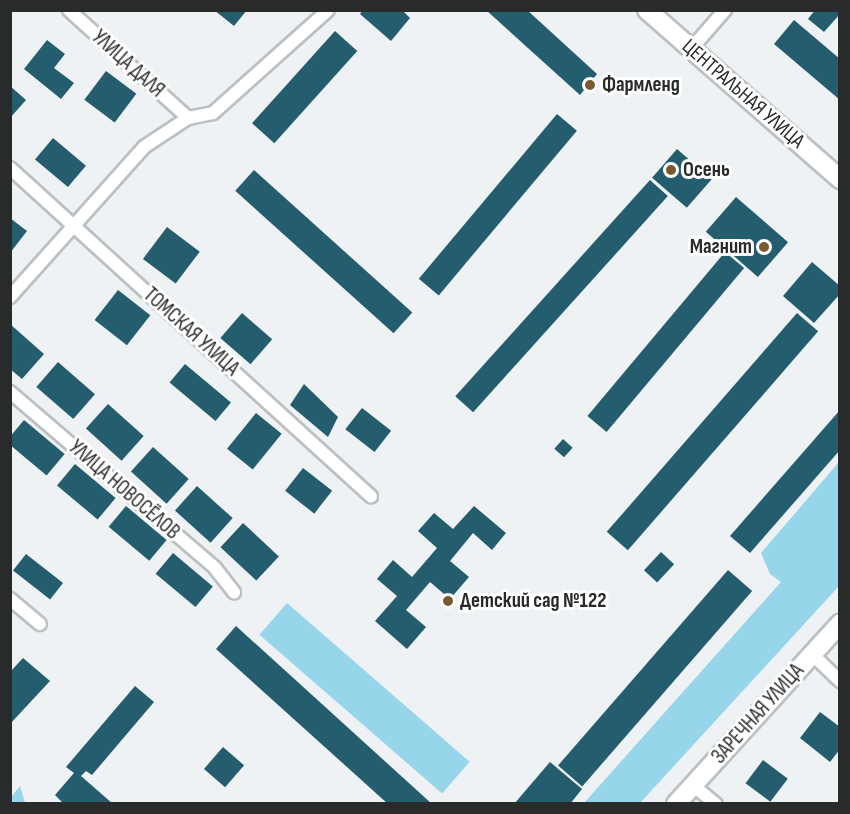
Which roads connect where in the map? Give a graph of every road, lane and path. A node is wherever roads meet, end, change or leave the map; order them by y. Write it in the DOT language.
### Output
graph roads {
  1 [pos="69,10"];
  2 [pos="328,10"];
  3 [pos="647,10"];
  4 [pos="725,10"];
  5 [pos="691,49"];
  6 [pos="188,118"];
  7 [pos="10,168"];
  8 [pos="840,179"];
  9 [pos="72,224"];
  10 [pos="10,297"];
  11 [pos="10,392"];
  12 [pos="371,496"];
  13 [pos="234,592"];
  14 [pos="10,599"];
  15 [pos="40,624"];
  16 [pos="840,624"];
  17 [pos="812,654"];
  18 [pos="840,681"];
  19 [pos="693,785"];
  20 [pos="676,804"];
  21 [pos="716,804"];
  1 -- 6 [label="street, УЛИЦА ДАЛЯ"];
  2 -- 6 [label="street"];
  3 -- 5 [label="street, ЦЕНТРАЛЬНАЯ УЛИЦА"];
  4 -- 5 [label="street"];
  5 -- 8 [label="street, ЦЕНТРАЛЬНАЯ УЛИЦА"];
  6 -- 9 [label="street"];
  7 -- 9 [label="street, ТОМСКАЯ УЛИЦА"];
  9 -- 10 [label="street"];
  9 -- 12 [label="street, ТОМСКАЯ УЛИЦА"];
  11 -- 13 [label="street, УЛИЦА НОВОСЁЛОВ"];
  14 -- 15 [label="street"];
  16 -- 17 [label="street, ЗАРЕЧНАЯ УЛИЦА"];
  17 -- 18 [label="street"];
  17 -- 19 [label="street, ЗАРЕЧНАЯ УЛИЦА"];
  19 -- 20 [label="street, ЗАРЕЧНАЯ УЛИЦА"];
  19 -- 21 [label="street"];
}
